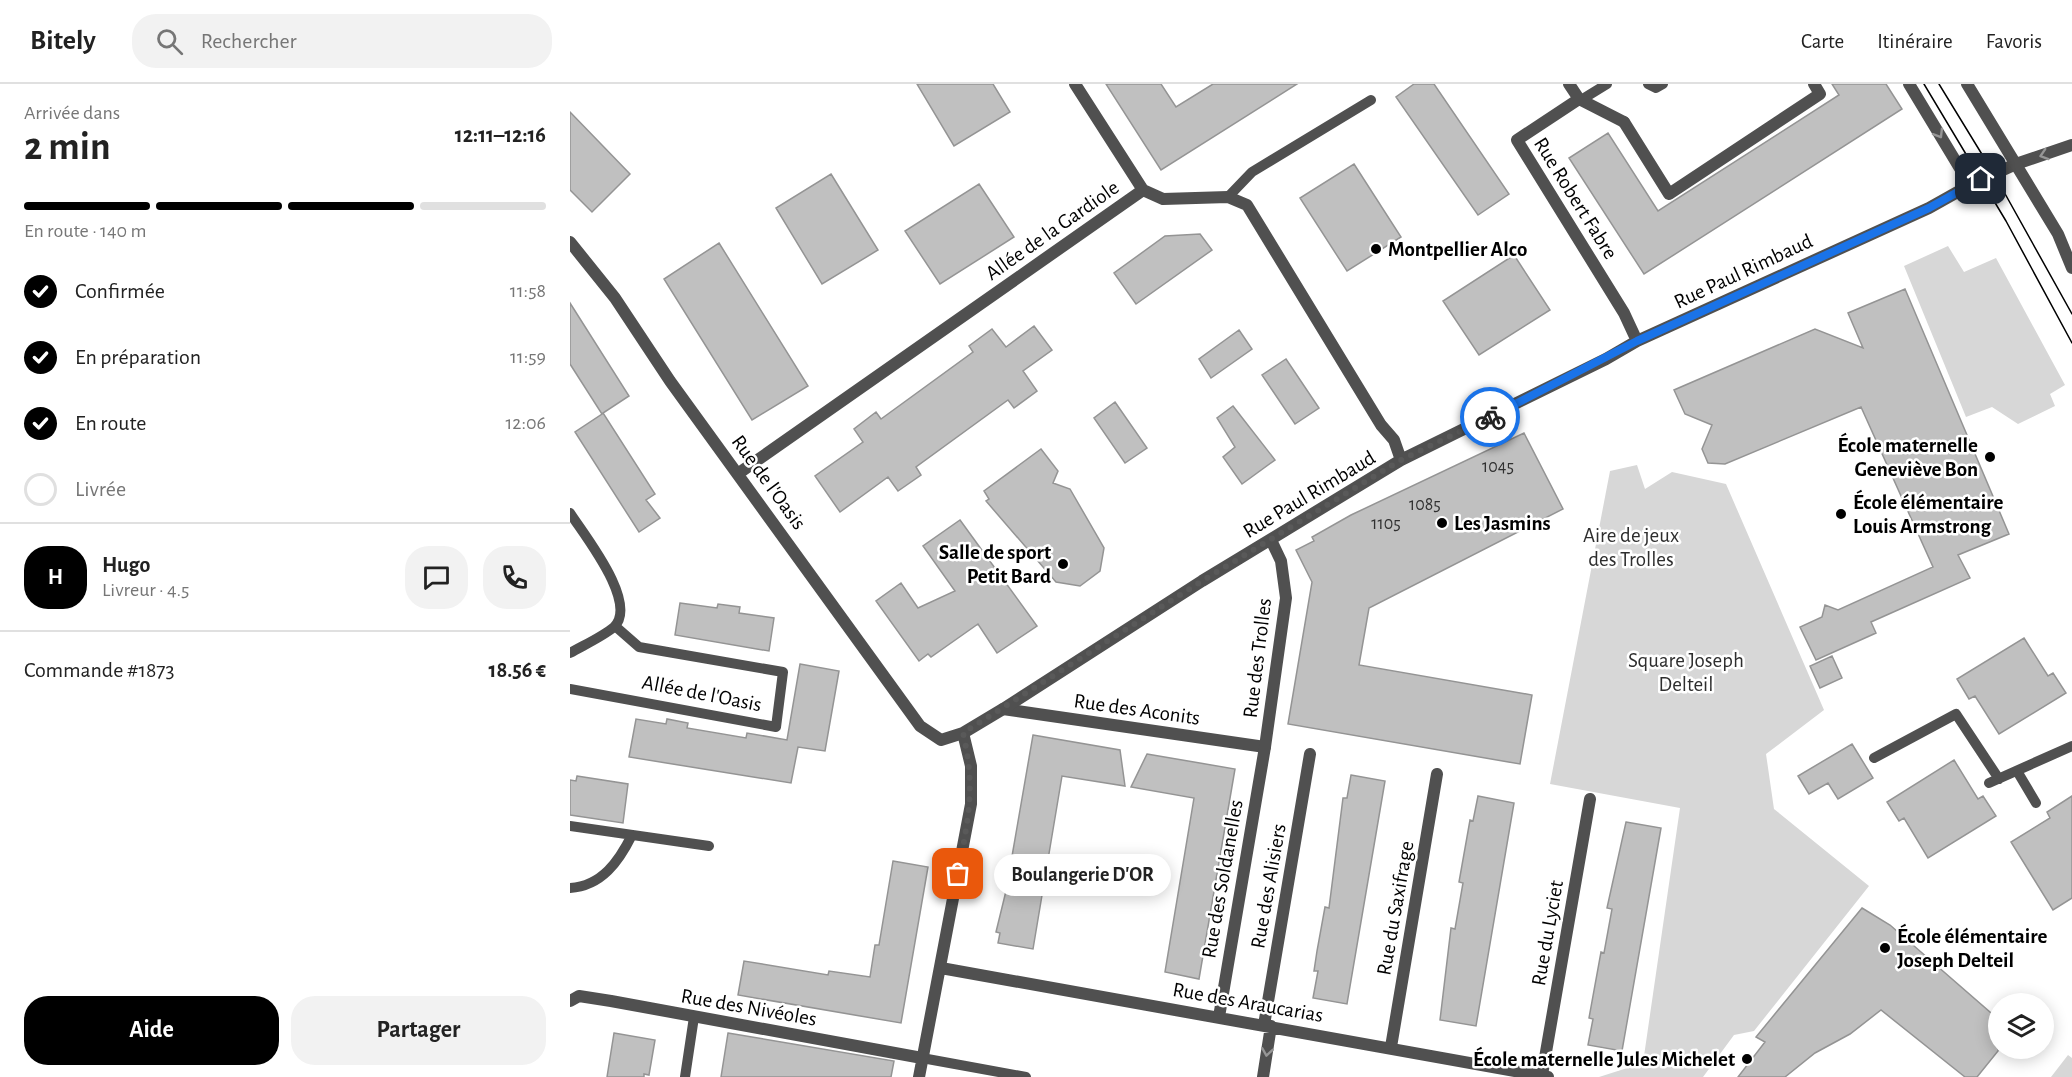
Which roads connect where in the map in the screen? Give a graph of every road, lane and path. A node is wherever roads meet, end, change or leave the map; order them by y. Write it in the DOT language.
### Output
graph roads {
  1 [pos="1074,84"];
  2 [pos="1569,84"];
  3 [pos="1607,84"];
  4 [pos="1814,84"];
  5 [pos="1908,84"];
  6 [pos="1967,84"];
  7 [pos="1371,99"];
  8 [pos="1580,100"];
  9 [pos="2072,145"];
  10 [pos="2016,164"];
  11 [pos="1970,185"];
  12 [pos="1143,190"];
  13 [pos="1228,197"];
  14 [pos="570,242"];
  15 [pos="2072,268"];
  16 [pos="1637,341"];
  17 [pos="1401,460"];
  18 [pos="739,473"];
  19 [pos="570,513"];
  20 [pos="1271,540"];
  21 [pos="615,626"];
  22 [pos="570,653"];
  23 [pos="570,689"];
  24 [pos="1003,709"];
  25 [pos="963,733"];
  26 [pos="941,740"];
  27 [pos="2072,746"];
  28 [pos="1265,747"];
  29 [pos="1310,754"];
  30 [pos="1874,758"];
  31 [pos="2017,771"];
  32 [pos="1437,774"];
  33 [pos="1590,799"];
  34 [pos="2036,803"];
  35 [pos="570,826"];
  36 [pos="632,835"];
  37 [pos="709,846"];
  38 [pos="570,888"];
  39 [pos="941,968"];
  40 [pos="570,1000"];
  41 [pos="694,1017"];
  42 [pos="1219,1017"];
  43 [pos="1268,1026"];
  44 [pos="1391,1047"];
  45 [pos="922,1058"];
  46 [pos="1545,1076"];
  47 [pos="686,1077"];
  48 [pos="919,1077"];
  49 [pos="1026,1077"];
  50 [pos="1263,1077"];
  1 -- 12 [label="street"];
  2 -- 8 [label="street"];
  3 -- 8 [label="lane"];
  4 -- 8 [label="street"];
  5 -- 11 [label="street, one-way"];
  6 -- 10 [label="street"];
  7 -- 13 [label="lane"];
  8 -- 16 [label="street, Rue Robert Fabre"];
  9 -- 10 [label="street, Rue Paul Rimbaud, one-way"];
  10 -- 11 [label="street, Rue Paul Rimbaud"];
  10 -- 15 [label="street"];
  11 -- 16 [label="street, Rue Paul Rimbaud"];
  12 -- 13 [label="street, Allée de la Gardiole"];
  12 -- 18 [label="street, Allée de la Gardiole"];
  13 -- 17 [label="street"];
  14 -- 18 [label="street, Rue de l'Oasis"];
  16 -- 17 [label="street, Rue Paul Rimbaud"];
  17 -- 20 [label="street, Rue Paul Rimbaud"];
  18 -- 26 [label="street, Rue de l'Oasis"];
  19 -- 21 [label="lane"];
  20 -- 24 [label="street, Rue Paul Rimbaud"];
  20 -- 28 [label="street, Rue des Trolles"];
  21 -- 22 [label="lane"];
  21 -- 23 [label="lane, Allée de l'Oasis"];
  24 -- 25 [label="street, Rue Paul Rimbaud"];
  24 -- 28 [label="street, Rue des Aconits"];
  25 -- 26 [label="street, Rue Paul Rimbaud"];
  25 -- 39 [label="street"];
  27 -- 31 [label="lane"];
  28 -- 42 [label="street, Rue des Soldanelles"];
  29 -- 43 [label="street, Rue des Alisiers"];
  30 -- 31 [label="lane"];
  31 -- 34 [label="lane"];
  32 -- 44 [label="street, Rue du Saxifrage"];
  33 -- 46 [label="street, Rue du Lyciet"];
  35 -- 36 [label="lane"];
  36 -- 37 [label="lane"];
  36 -- 38 [label="lane"];
  39 -- 42 [label="street, Rue des Araucarias"];
  39 -- 45 [label="street"];
  40 -- 41 [label="street, Rue des Nivéoles"];
  41 -- 45 [label="street, Rue des Nivéoles"];
  41 -- 47 [label="lane"];
  42 -- 43 [label="street, Rue des Araucarias"];
  43 -- 44 [label="street, Rue des Araucarias"];
  43 -- 50 [label="street, Rue des Alisiers, one-way"];
  44 -- 46 [label="street, Rue des Araucarias"];
  45 -- 48 [label="street"];
  45 -- 49 [label="lane"];
}
